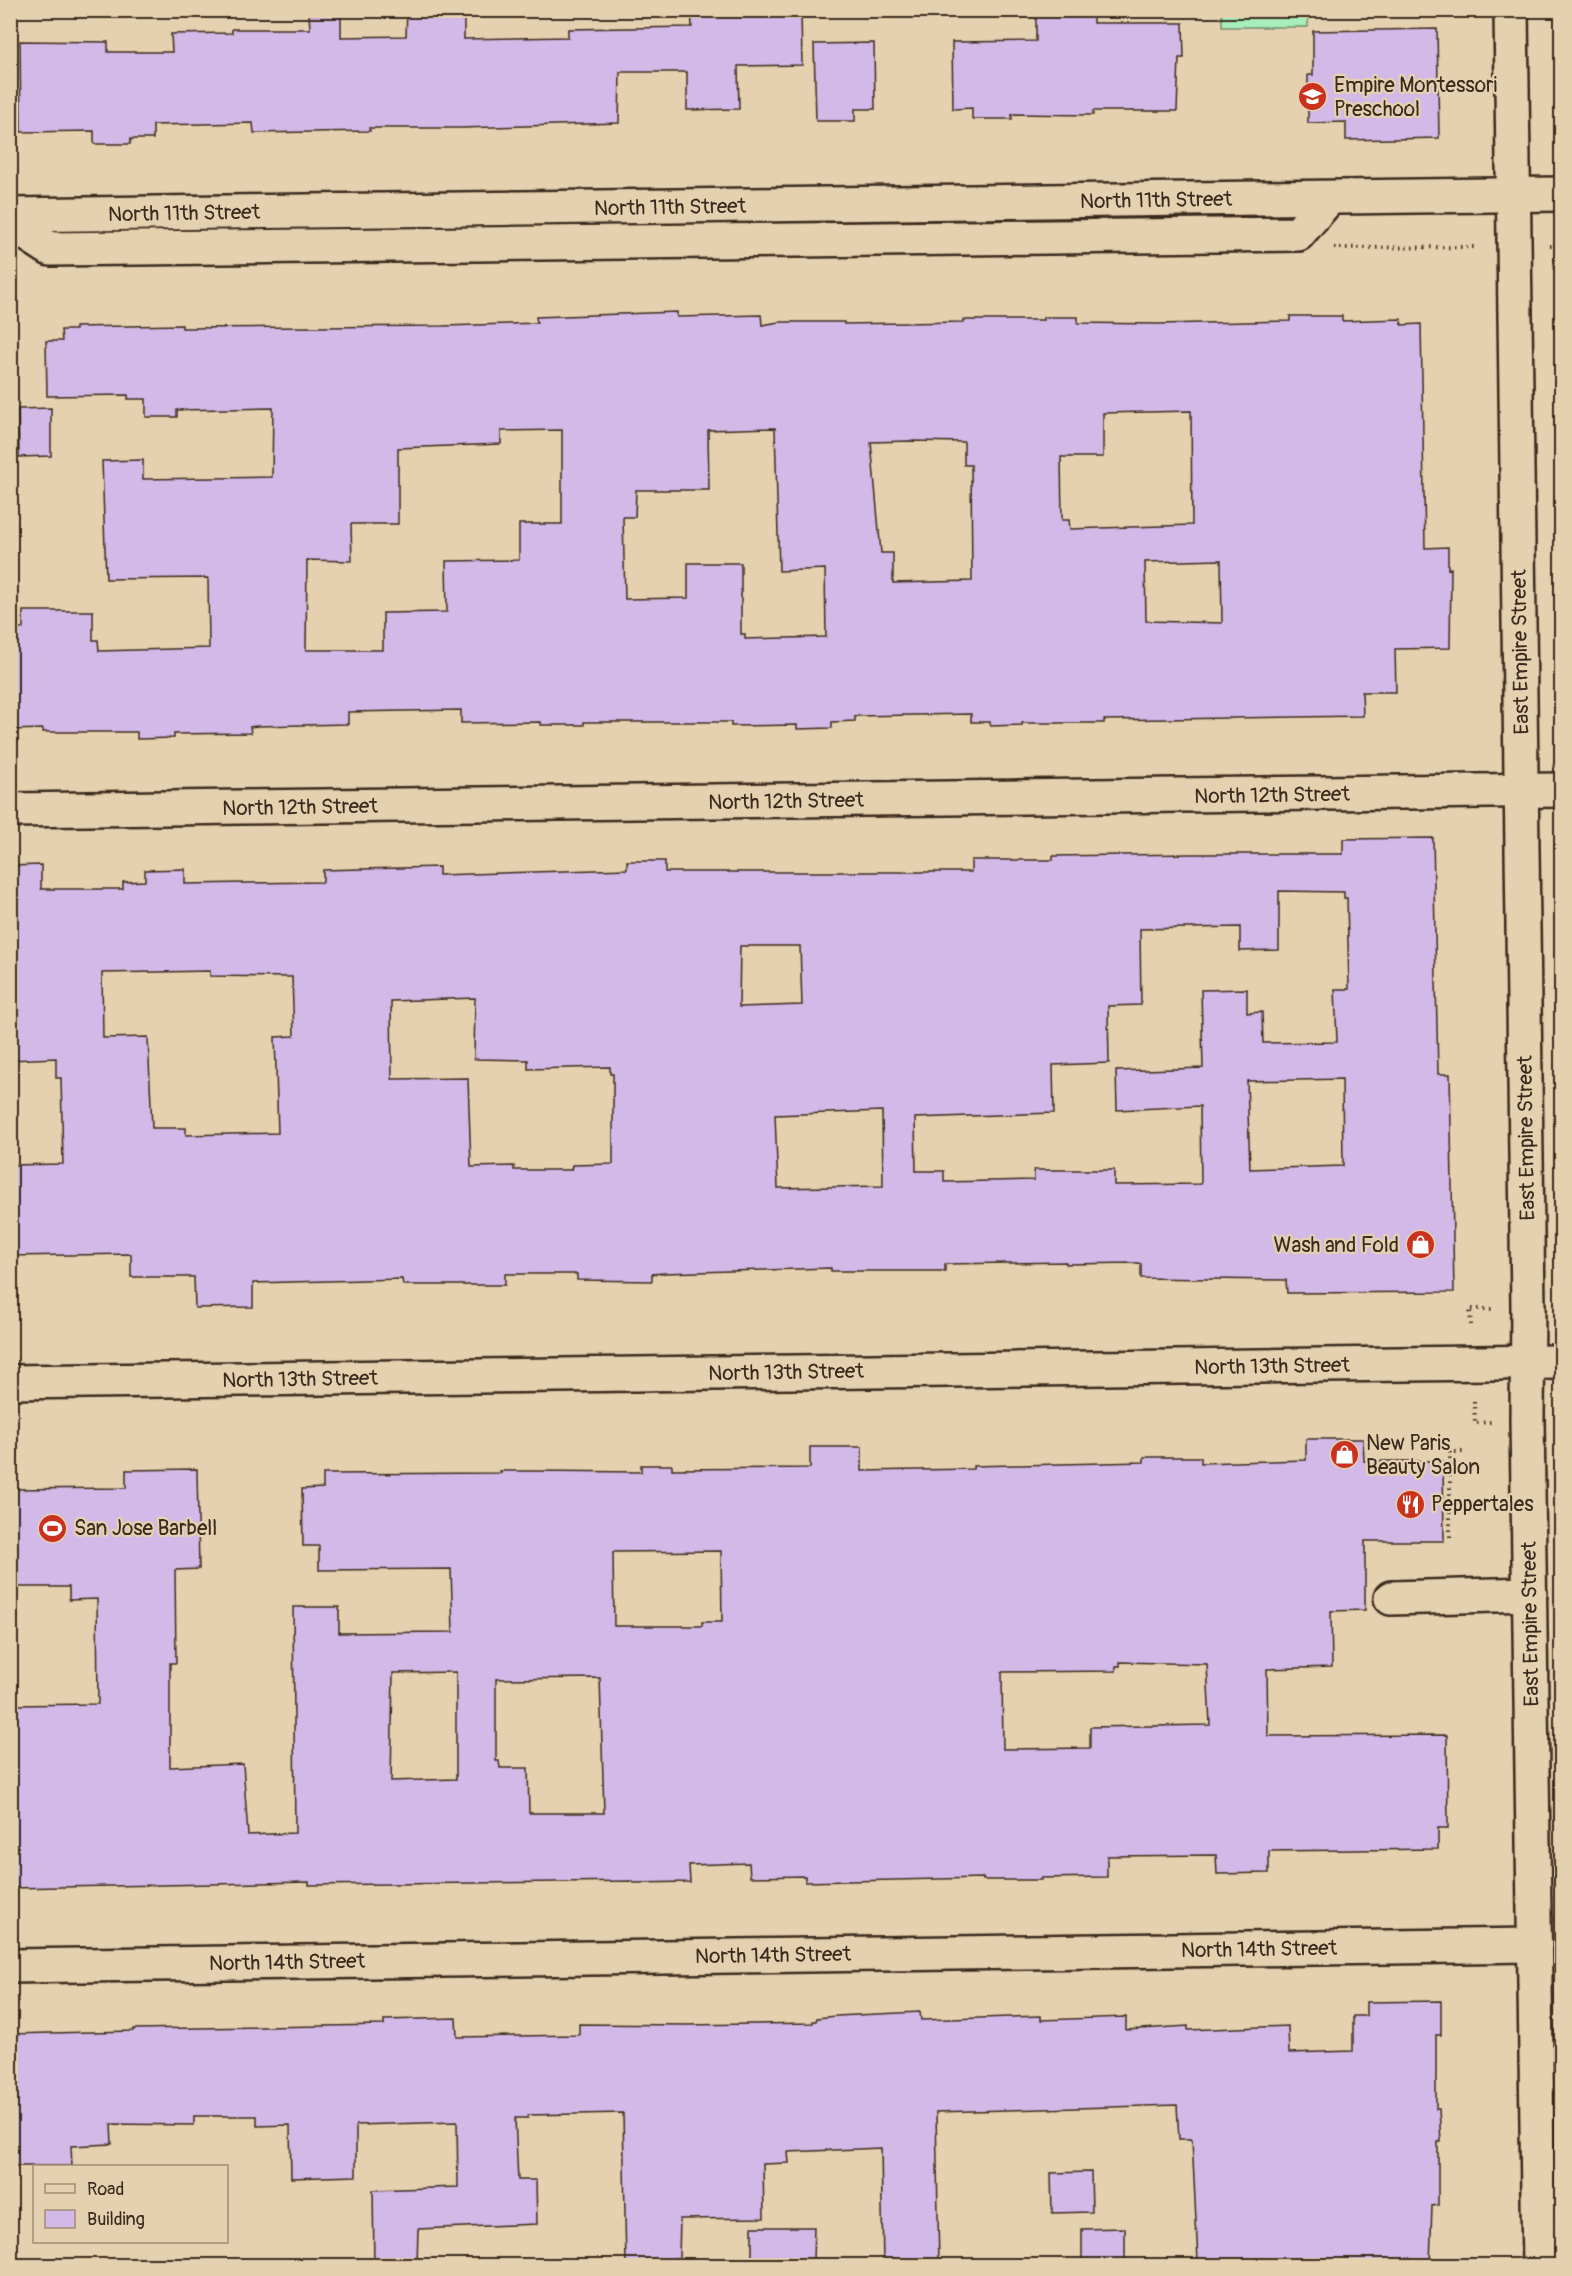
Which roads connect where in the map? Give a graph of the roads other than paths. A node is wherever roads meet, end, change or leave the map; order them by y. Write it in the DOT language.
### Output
graph roads {
  1 [pos="1511,10"];
  2 [pos="1562,194"];
  3 [pos="1514,195"];
  4 [pos="1329,198"];
  5 [pos="10,215"];
  6 [pos="10,223"];
  7 [pos="1562,790"];
  8 [pos="1522,792"];
  9 [pos="10,810"];
  10 [pos="1562,1362"];
  11 [pos="1527,1363"];
  12 [pos="10,1382"];
  13 [pos="1530,1594"];
  14 [pos="1391,1598"];
  15 [pos="1535,1945"];
  16 [pos="10,1966"];
  17 [pos="1539,2265"];
  1 -- 3 [label="street, East Empire Street"];
  2 -- 3 [label="street, North 11th Street"];
  3 -- 4 [label="street, North 11th Street"];
  3 -- 8 [label="street, East Empire Street"];
  4 -- 5 [label="street, North 11th Street"];
  4 -- 6 [label="street, North 11th Street"];
  7 -- 8 [label="street, North 12th Street"];
  8 -- 9 [label="street, North 12th Street"];
  8 -- 11 [label="street, East Empire Street"];
  10 -- 11 [label="street, North 13th Street"];
  11 -- 12 [label="street, North 13th Street"];
  11 -- 13 [label="street, East Empire Street"];
  13 -- 14 [label="street"];
  13 -- 15 [label="street, East Empire Street"];
  15 -- 16 [label="street, North 14th Street"];
  15 -- 17 [label="street, East Empire Street"];
}
